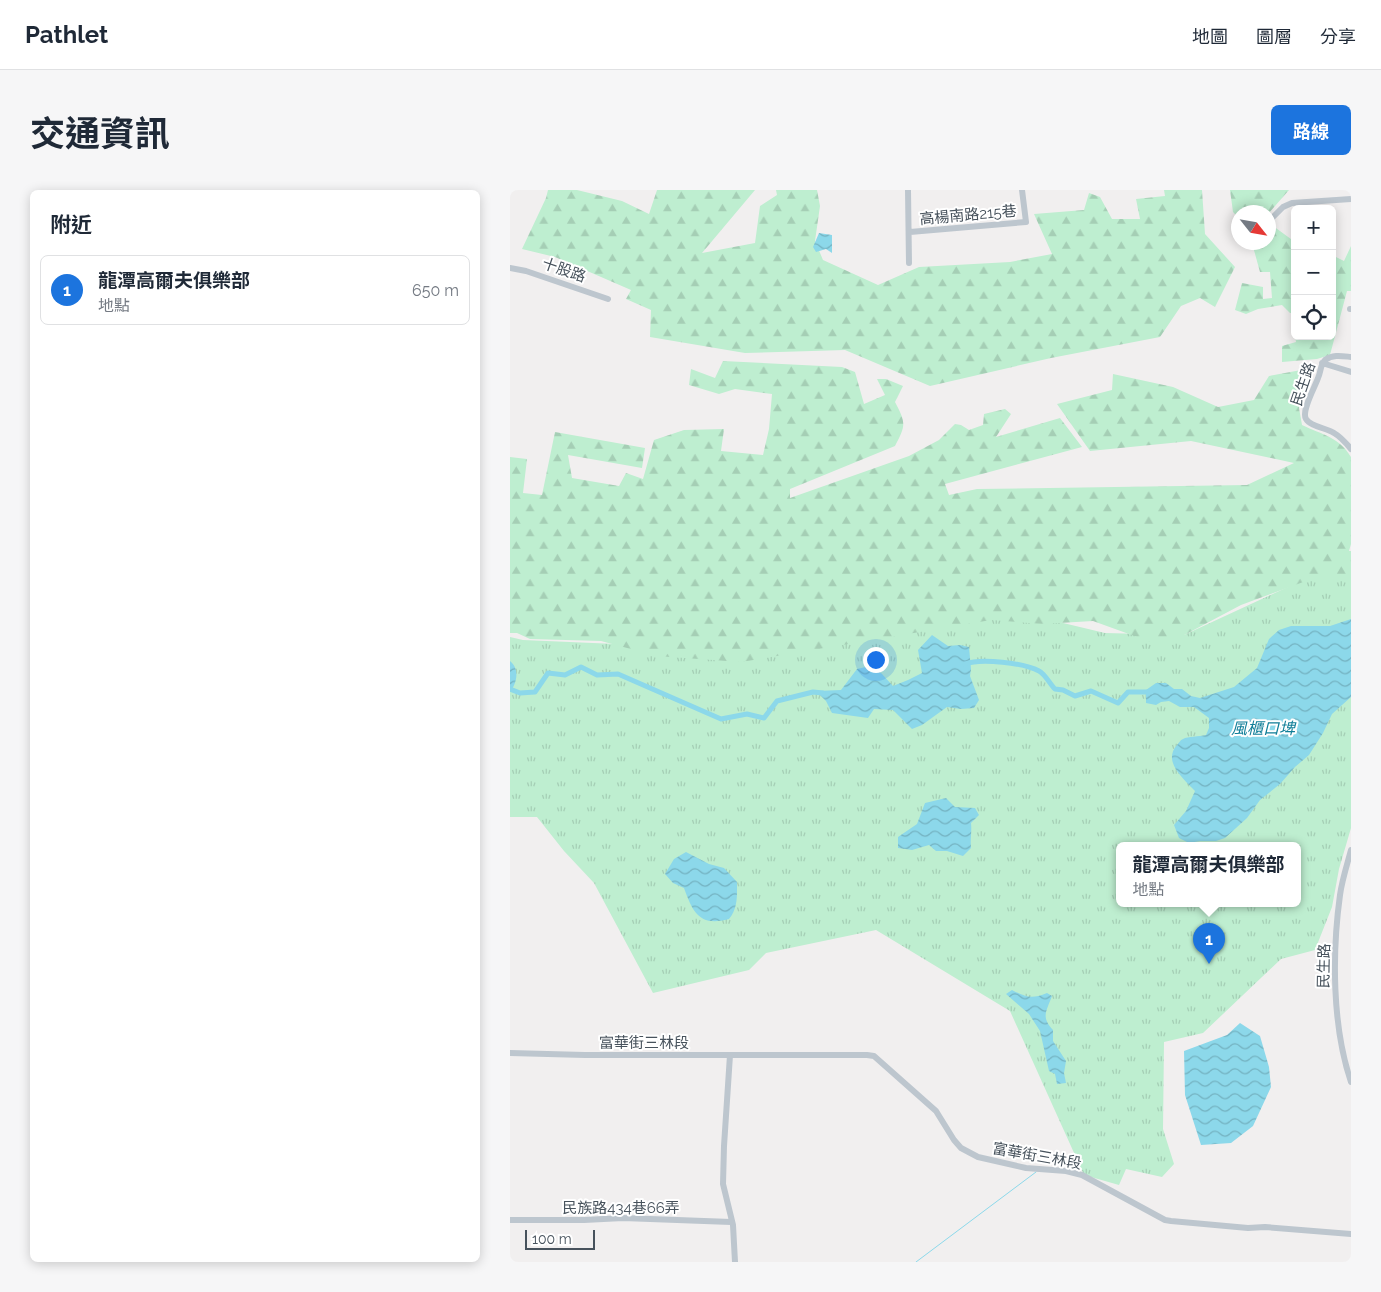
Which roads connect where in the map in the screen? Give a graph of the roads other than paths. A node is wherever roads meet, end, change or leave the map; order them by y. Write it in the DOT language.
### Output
graph roads {
  1 [pos="908,190"];
  2 [pos="1022,190"];
  3 [pos="1351,199"];
  4 [pos="1276,214"];
  5 [pos="910,232"];
  6 [pos="909,262"];
  7 [pos="510,268"];
  8 [pos="608,299"];
  9 [pos="1351,357"];
  10 [pos="1322,363"];
  11 [pos="1351,372"];
  12 [pos="1351,450"];
  13 [pos="1351,850"];
  14 [pos="510,1054"];
  15 [pos="730,1055"];
  16 [pos="1351,1082"];
  17 [pos="510,1220"];
  18 [pos="732,1222"];
  19 [pos="1351,1234"];
  20 [pos="735,1262"];
  1 -- 5 [label="street"];
  2 -- 5 [label="street, 高楊南路215巷"];
  3 -- 4 [label="street"];
  5 -- 6 [label="street"];
  7 -- 8 [label="street, 十股路"];
  9 -- 10 [label="street, 民生路"];
  10 -- 11 [label="street"];
  10 -- 12 [label="street, 民生路"];
  13 -- 16 [label="street, 民生路"];
  14 -- 15 [label="street, 富華街三林段"];
  15 -- 18 [label="street"];
  15 -- 19 [label="street, 富華街三林段"];
  17 -- 18 [label="street, 民族路434巷66弄"];
  18 -- 20 [label="street"];
}
